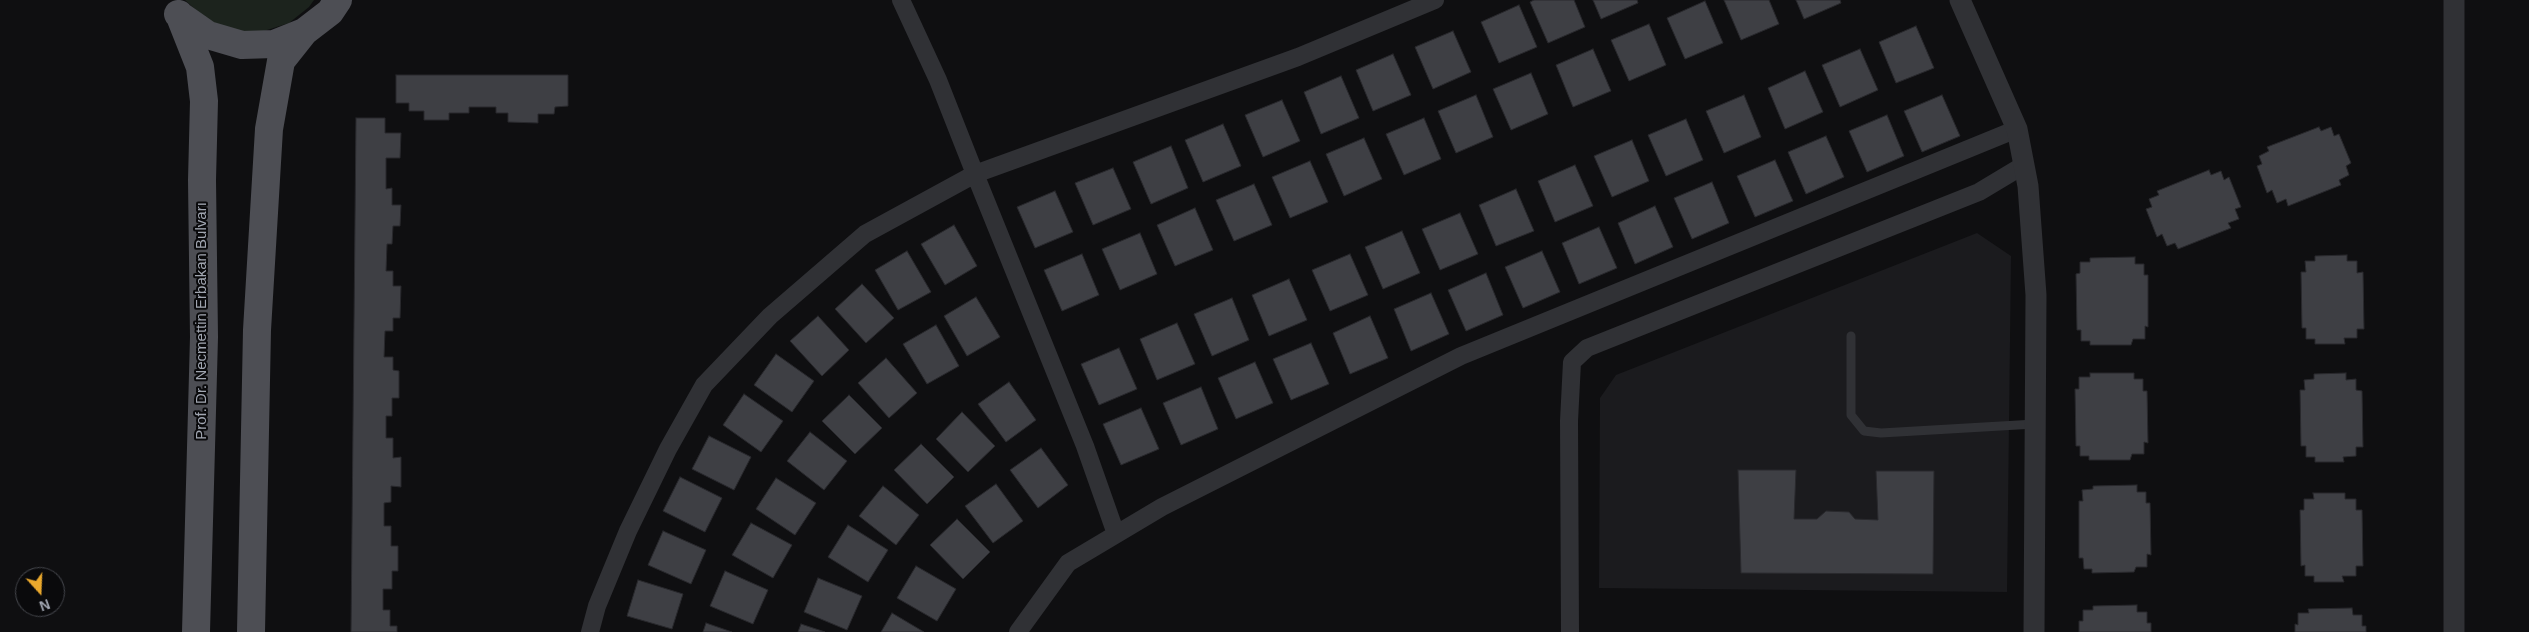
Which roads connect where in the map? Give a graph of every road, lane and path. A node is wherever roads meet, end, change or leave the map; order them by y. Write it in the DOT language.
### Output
graph roads {
  1 [pos="338,0"];
  2 [pos="901,0"];
  3 [pos="1435,0"];
  4 [pos="1960,0"];
  5 [pos="2454,0"];
  6 [pos="174,7"];
  7 [pos="304,32"];
  8 [pos="2017,128"];
  9 [pos="2024,165"];
  10 [pos="975,174"];
  11 [pos="1850,336"];
  12 [pos="2035,424"];
  13 [pos="1116,534"];
  14 [pos="196,632"];
  15 [pos="251,632"];
  16 [pos="590,632"];
  17 [pos="1018,632"];
  18 [pos="1570,632"];
  19 [pos="2034,632"];
  20 [pos="2454,632"];
  1 -- 7 [label="main road"];
  2 -- 10 [label="street"];
  3 -- 10 [label="street"];
  4 -- 8 [label="street"];
  5 -- 20 [label="street"];
  6 -- 7 [label="main road"];
  6 -- 14 [label="main road, Prof. Dr. Necmettin Erbakan Bulvarı"];
  7 -- 15 [label="main road"];
  8 -- 9 [label="street"];
  8 -- 13 [label="street"];
  9 -- 12 [label="street"];
  9 -- 18 [label="street"];
  10 -- 13 [label="street"];
  10 -- 16 [label="street"];
  11 -- 12 [label="lane"];
  12 -- 19 [label="street"];
  13 -- 17 [label="street"];
}
